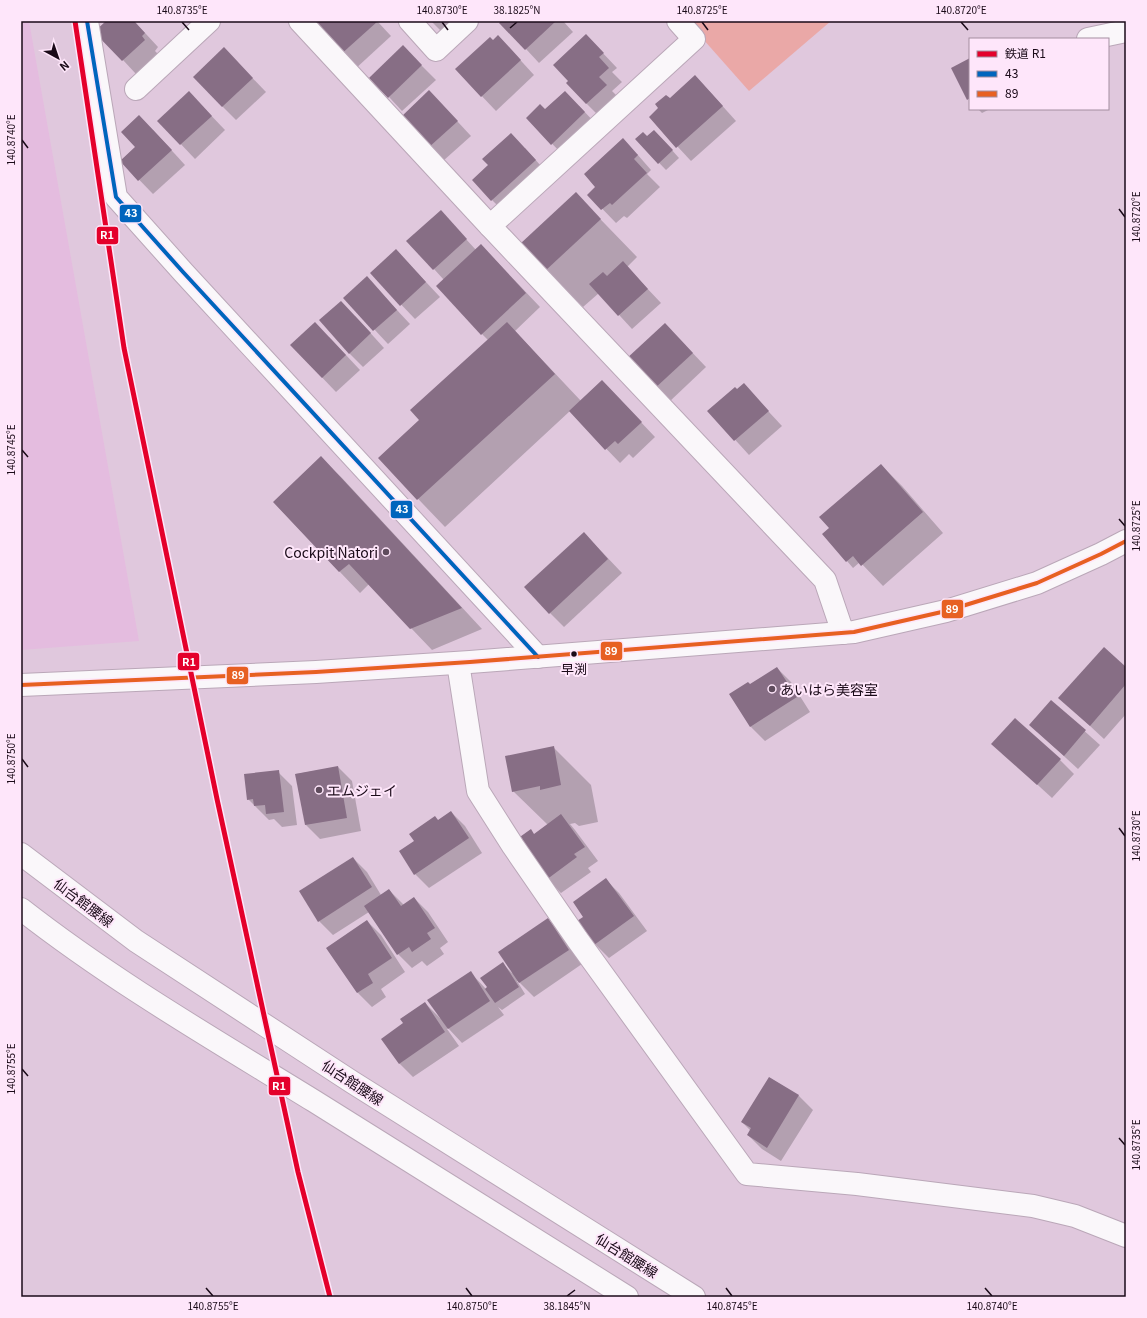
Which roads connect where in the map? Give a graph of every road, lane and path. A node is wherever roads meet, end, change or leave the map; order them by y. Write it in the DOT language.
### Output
graph roads {
  1 [pos="87,21"];
  2 [pos="209,21"];
  3 [pos="300,21"];
  4 [pos="410,21"];
  5 [pos="467,21"];
  6 [pos="678,21"];
  7 [pos="1126,31"];
  8 [pos="1093,38"];
  9 [pos="136,89"];
  10 [pos="490,226"];
  11 [pos="1126,541"];
  12 [pos="843,633"];
  13 [pos="538,657"];
  14 [pos="458,663"];
  15 [pos="21,685"];
  16 [pos="21,854"];
  17 [pos="21,909"];
  18 [pos="1126,1236"];
  19 [pos="627,1297"];
  20 [pos="694,1297"];
  1 -- 13 [label="street"];
  2 -- 9 [label="street"];
  3 -- 10 [label="street"];
  4 -- 5 [label="street"];
  6 -- 10 [label="street"];
  7 -- 8 [label="street"];
  10 -- 12 [label="street"];
  11 -- 12 [label="street"];
  12 -- 13 [label="street"];
  13 -- 14 [label="street"];
  14 -- 15 [label="street"];
  14 -- 18 [label="street"];
  16 -- 20 [label="street, 仙台館腰線"];
  17 -- 19 [label="street"];
}
